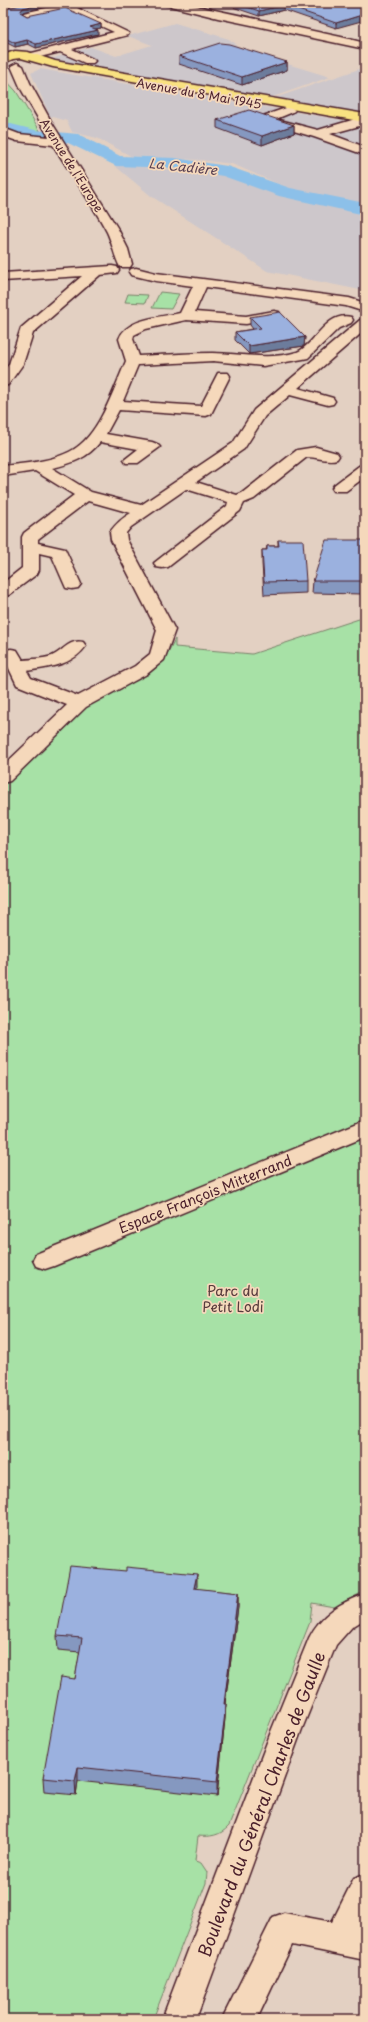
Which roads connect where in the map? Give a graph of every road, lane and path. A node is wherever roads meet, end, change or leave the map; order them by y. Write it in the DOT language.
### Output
graph roads {
  1 [pos="83,3"];
  2 [pos="170,3"];
  3 [pos="66,7"];
  4 [pos="27,15"];
  5 [pos="119,41"];
  6 [pos="365,46"];
  7 [pos="60,48"];
  8 [pos="71,53"];
  9 [pos="5,58"];
  10 [pos="35,60"];
  11 [pos="89,60"];
  12 [pos="18,66"];
  13 [pos="289,110"];
  14 [pos="363,121"];
  15 [pos="3,132"];
  16 [pos="318,134"];
  17 [pos="17,137"];
  18 [pos="54,137"];
  19 [pos="3,142"];
  20 [pos="365,151"];
  21 [pos="3,262"];
  22 [pos="125,264"];
  23 [pos="112,270"];
  24 [pos="95,272"];
  25 [pos="136,272"];
  26 [pos="31,276"];
  27 [pos="3,277"];
  28 [pos="210,278"];
  29 [pos="234,297"];
  30 [pos="365,300"];
  31 [pos="365,309"];
  32 [pos="365,314"];
  33 [pos="274,315"];
  34 [pos="186,316"];
  35 [pos="227,318"];
  36 [pos="346,320"];
  37 [pos="365,323"];
  38 [pos="204,343"];
  39 [pos="213,357"];
  40 [pos="133,361"];
  41 [pos="223,376"];
  42 [pos="3,382"];
  43 [pos="287,389"];
  44 [pos="328,401"];
  45 [pos="113,405"];
  46 [pos="97,437"];
  47 [pos="167,441"];
  48 [pos="152,447"];
  49 [pos="331,456"];
  50 [pos="132,460"];
  51 [pos="38,466"];
  52 [pos="365,469"];
  53 [pos="3,471"];
  54 [pos="185,484"];
  55 [pos="340,488"];
  56 [pos="85,495"];
  57 [pos="237,500"];
  58 [pos="142,511"];
  59 [pos="30,546"];
  60 [pos="162,563"];
  61 [pos="72,584"];
  62 [pos="3,591"];
  63 [pos="76,646"];
  64 [pos="79,703"];
  65 [pos="3,777"];
  66 [pos="365,1128"];
  67 [pos="45,1260"];
  68 [pos="365,1606"];
  69 [pos="365,1889"];
  70 [pos="353,1941"];
  71 [pos="179,2019"];
  72 [pos="239,2019"];
  1 -- 3 [label="street"];
  2 -- 6 [label="street"];
  3 -- 4 [label="street"];
  3 -- 7 [label="street"];
  5 -- 8 [label="street"];
  7 -- 8 [label="street"];
  7 -- 10 [label="street"];
  8 -- 11 [label="street"];
  9 -- 10 [label="main road"];
  9 -- 12 [label="main road"];
  10 -- 12 [label="main road"];
  10 -- 13 [label="main road, Avenue du 8 Mai 1945"];
  10 -- 14 [label="main road, Avenue du 8 Mai 1945"];
  12 -- 18 [label="street, Avenue de l'Europe"];
  13 -- 14 [label="main road, Avenue du 8 Mai 1945"];
  13 -- 16 [label="street"];
  14 -- 16 [label="street"];
  15 -- 17 [label="street"];
  16 -- 20 [label="street"];
  17 -- 18 [label="street"];
  17 -- 19 [label="street"];
  18 -- 22 [label="street, Avenue de l'Europe"];
  21 -- 26 [label="street"];
  22 -- 23 [label="street"];
  22 -- 25 [label="street"];
  23 -- 24 [label="street"];
  23 -- 25 [label="street"];
  24 -- 26 [label="street"];
  24 -- 42 [label="street"];
  25 -- 28 [label="street"];
  26 -- 27 [label="street"];
  28 -- 30 [label="street"];
  28 -- 31 [label="street"];
  28 -- 34 [label="street"];
  29 -- 35 [label="street"];
  31 -- 32 [label="street"];
  33 -- 35 [label="street"];
  34 -- 35 [label="street"];
  34 -- 40 [label="street"];
  36 -- 39 [label="street"];
  37 -- 43 [label="street"];
  38 -- 39 [label="street"];
  39 -- 40 [label="street"];
  40 -- 45 [label="street"];
  41 -- 45 [label="street"];
  43 -- 44 [label="street"];
  43 -- 54 [label="street"];
  45 -- 46 [label="street"];
  46 -- 48 [label="street"];
  46 -- 51 [label="street"];
  47 -- 48 [label="street"];
  48 -- 50 [label="street"];
  49 -- 57 [label="street"];
  51 -- 53 [label="street"];
  51 -- 56 [label="street"];
  52 -- 55 [label="street"];
  54 -- 57 [label="street"];
  54 -- 58 [label="street"];
  56 -- 58 [label="street"];
  56 -- 59 [label="street"];
  57 -- 60 [label="street"];
  58 -- 64 [label="street"];
  59 -- 61 [label="street"];
  59 -- 62 [label="street"];
  63 -- 64 [label="street"];
  64 -- 65 [label="street"];
  66 -- 67 [label="street, Espace François Mitterrand"];
  68 -- 71 [label="street, Boulevard du Général Charles de Gaulle"];
  69 -- 70 [label="street"];
  70 -- 72 [label="street"];
}
